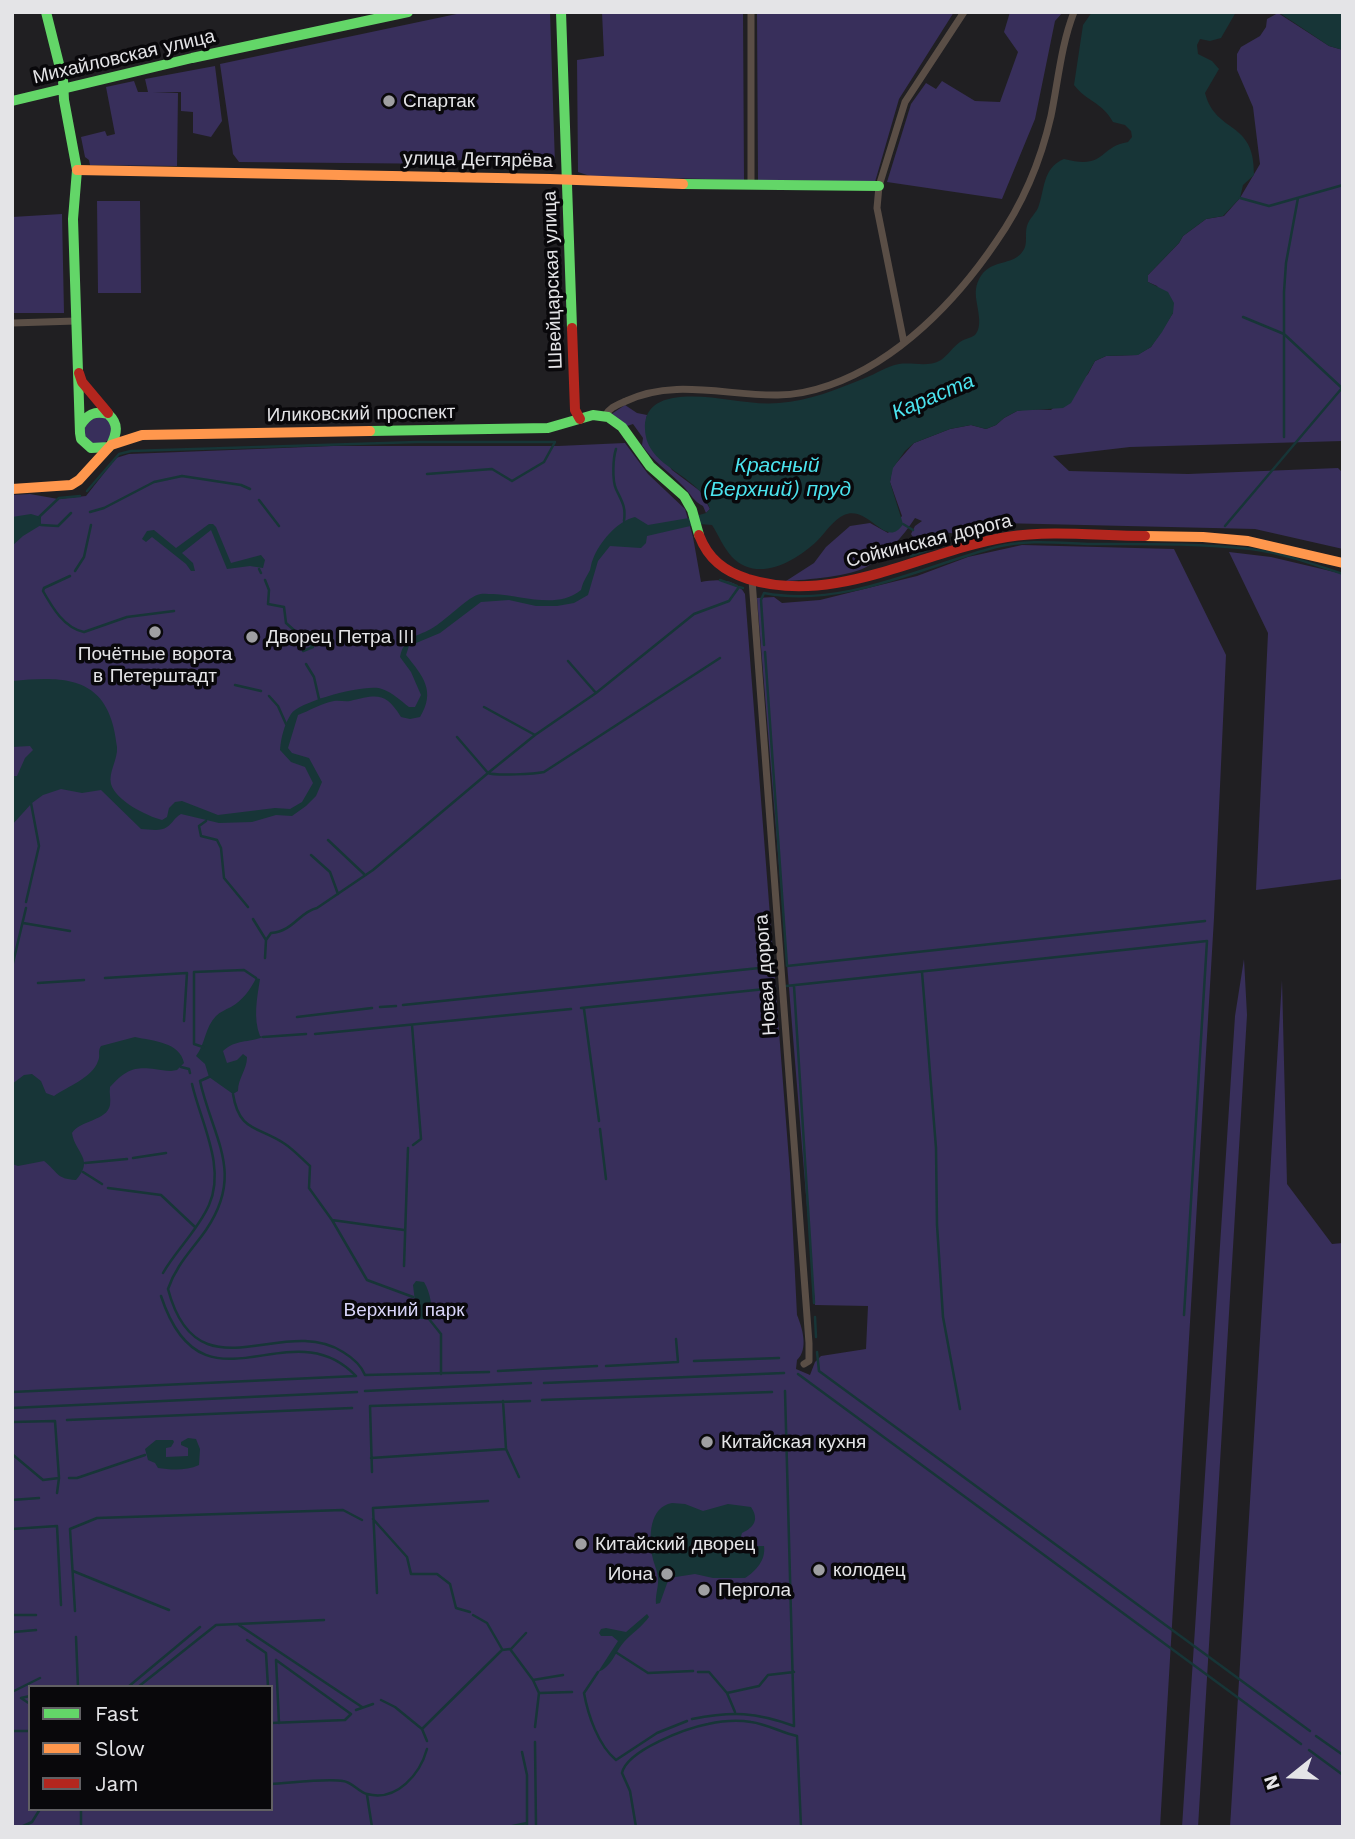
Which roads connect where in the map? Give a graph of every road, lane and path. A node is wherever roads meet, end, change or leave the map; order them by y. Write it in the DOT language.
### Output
graph roads {
  1 [pos="47,12"];
  2 [pos="408,12"];
  3 [pos="561,12"];
  4 [pos="751,12"];
  5 [pos="964,12"];
  6 [pos="1074,12"];
  7 [pos="63,90"];
  8 [pos="12,101"];
  9 [pos="77,170"];
  10 [pos="567,180"];
  11 [pos="751,184"];
  12 [pos="879,186"];
  13 [pos="76,321"];
  14 [pos="12,323"];
  15 [pos="904,343"];
  16 [pos="77,367"];
  17 [pos="109,414"];
  18 [pos="605,416"];
  19 [pos="580,419"];
  20 [pos="80,429"];
  21 [pos="142,435"];
  22 [pos="110,446"];
  23 [pos="12,489"];
  24 [pos="1343,563"];
  25 [pos="752,580"];
  26 [pos="804,1364"];
  1 -- 7 [label="main road"];
  2 -- 7 [label="main road, Михайловская улица"];
  3 -- 10 [label="main road, Швейцарская улица"];
  4 -- 11 [label="street"];
  5 -- 12 [label="street"];
  6 -- 15 [label="street"];
  7 -- 8 [label="main road, Михайловская улица"];
  7 -- 9 [label="main road"];
  9 -- 10 [label="main road, улица Дегтярёва"];
  9 -- 13 [label="main road"];
  10 -- 11 [label="main road, улица Дегтярёва"];
  10 -- 19 [label="main road, Швейцарская улица"];
  11 -- 12 [label="main road, улица Дегтярёва"];
  12 -- 15 [label="street"];
  13 -- 14 [label="street"];
  13 -- 16 [label="main road"];
  15 -- 18 [label="street"];
  16 -- 17 [label="main road"];
  16 -- 20 [label="main road"];
  17 -- 20 [label="main road"];
  17 -- 21 [label="main road"];
  17 -- 22 [label="main road"];
  18 -- 19 [label="main road, Иликовский проспект"];
  18 -- 25 [label="main road, Сойкинская дорога"];
  19 -- 21 [label="main road, Иликовский проспект"];
  20 -- 22 [label="main road"];
  21 -- 22 [label="main road, Иликовский проспект"];
  22 -- 23 [label="main road, Иликовский проспект"];
  24 -- 25 [label="main road, Сойкинская дорога"];
  25 -- 26 [label="street, Новая дорога"];
}
